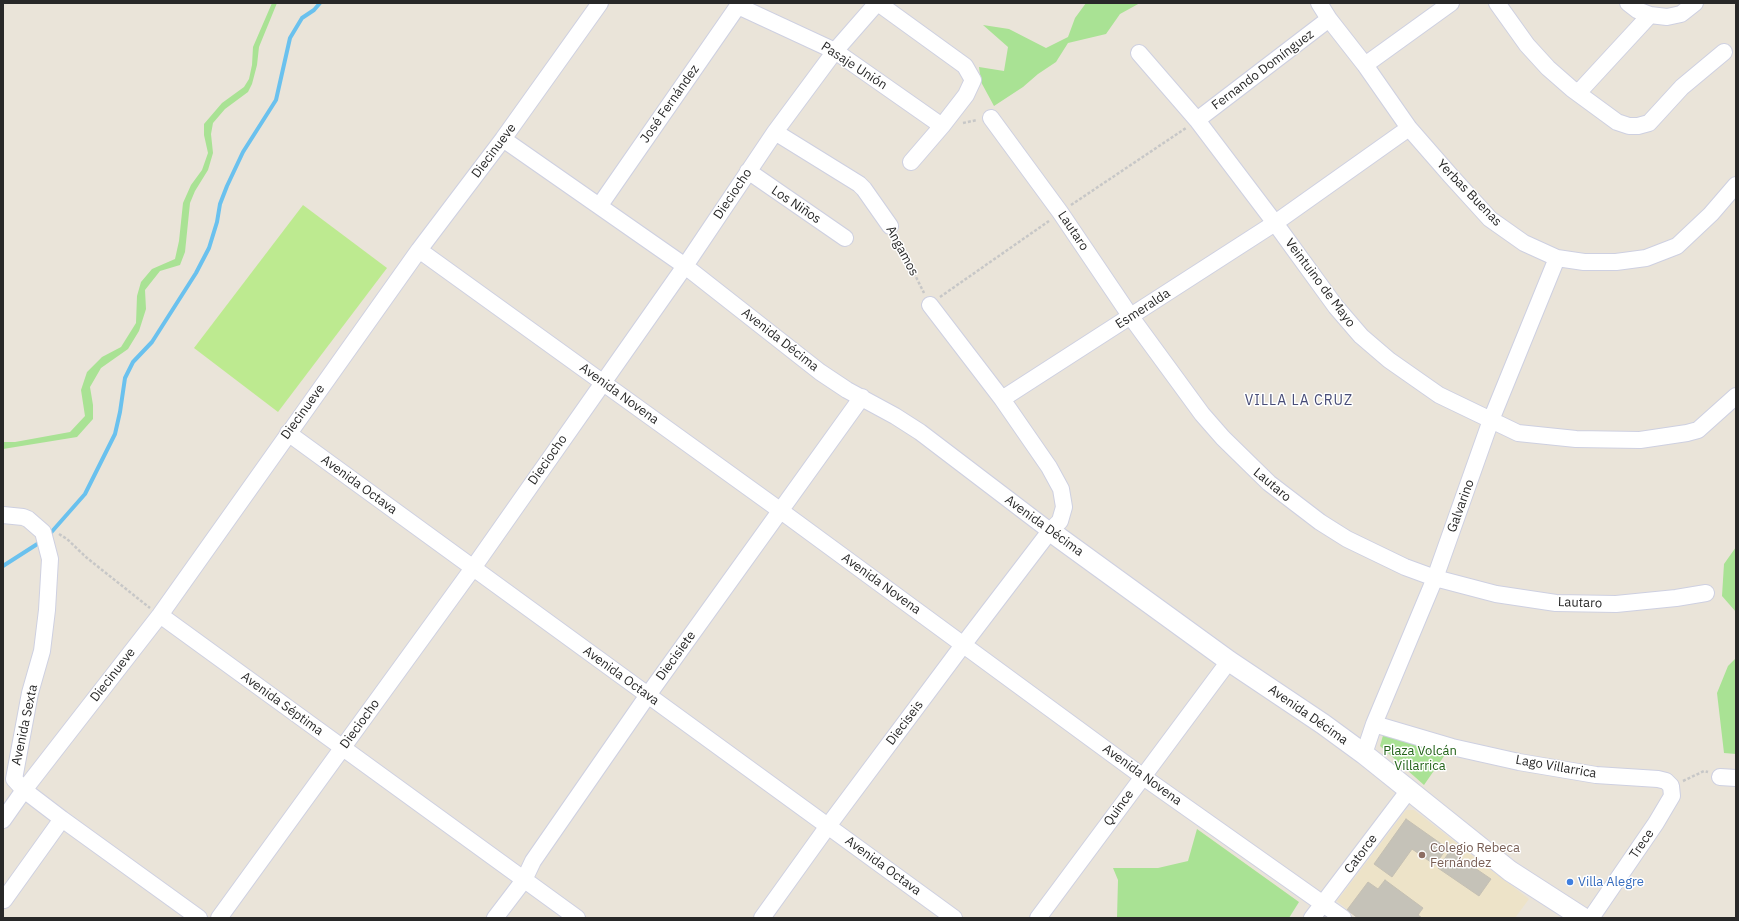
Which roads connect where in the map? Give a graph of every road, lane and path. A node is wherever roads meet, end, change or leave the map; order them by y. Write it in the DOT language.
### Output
graph roads {
  1 [pos="600,3"];
  2 [pos="878,3"];
  3 [pos="1319,3"];
  4 [pos="1451,3"];
  5 [pos="1498,3"];
  6 [pos="1628,3"];
  7 [pos="1695,3"];
  8 [pos="739,4"];
  9 [pos="1650,15"];
  10 [pos="1329,19"];
  11 [pos="835,51"];
  12 [pos="1139,52"];
  13 [pos="1724,52"];
  14 [pos="1365,65"];
  15 [pos="1578,92"];
  16 [pos="991,118"];
  17 [pos="1197,120"];
  18 [pos="942,126"];
  19 [pos="1409,128"];
  20 [pos="775,132"];
  21 [pos="503,139"];
  22 [pos="911,162"];
  23 [pos="748,171"];
  24 [pos="1736,185"];
  25 [pos="600,205"];
  26 [pos="1276,224"];
  27 [pos="890,226"];
  28 [pos="845,238"];
  29 [pos="419,250"];
  30 [pos="1557,258"];
  31 [pos="686,266"];
  32 [pos="930,304"];
  33 [pos="1131,317"];
  34 [pos="603,382"];
  35 [pos="1736,396"];
  36 [pos="862,397"];
  37 [pos="1002,399"];
  38 [pos="1491,420"];
  39 [pos="288,433"];
  40 [pos="781,511"];
  41 [pos="3,515"];
  42 [pos="1050,531"];
  43 [pos="58,533"];
  44 [pos="473,568"];
  45 [pos="1435,578"];
  46 [pos="1706,592"];
  47 [pos="160,615"];
  48 [pos="963,645"];
  49 [pos="1230,661"];
  50 [pos="648,695"];
  51 [pos="1374,724"];
  52 [pos="343,748"];
  53 [pos="1364,754"];
  54 [pos="1142,776"];
  55 [pos="1728,778"];
  56 [pos="1671,786"];
  57 [pos="24,790"];
  58 [pos="1410,790"];
  59 [pos="62,819"];
  60 [pos="3,820"];
  61 [pos="828,826"];
  62 [pos="524,880"];
  63 [pos="4,900"];
  64 [pos="1323,903"];
  65 [pos="199,918"];
  66 [pos="219,918"];
  67 [pos="495,918"];
  68 [pos="577,918"];
  69 [pos="762,918"];
  70 [pos="954,918"];
  71 [pos="1038,918"];
  72 [pos="1312,918"];
  73 [pos="1343,918"];
  74 [pos="1583,918"];
  75 [pos="1591,918"];
  1 -- 21 [label="street, Diecinueve"];
  2 -- 11 [label="street, Dieciocho"];
  2 -- 18 [label="street"];
  3 -- 10 [label="street, Yerbas Buenas"];
  4 -- 14 [label="street"];
  5 -- 15 [label="street"];
  6 -- 9 [label="street"];
  7 -- 9 [label="street"];
  8 -- 11 [label="street, Pasaje Unión"];
  8 -- 25 [label="street, José Fernández"];
  9 -- 15 [label="street"];
  10 -- 14 [label="street, Yerbas Buenas"];
  10 -- 17 [label="street, Fernando Domínguez"];
  11 -- 18 [label="street, Pasaje Unión"];
  11 -- 20 [label="street, Dieciocho"];
  12 -- 17 [label="street, Veintuino de Mayo"];
  13 -- 15 [label="street"];
  14 -- 19 [label="street, Yerbas Buenas"];
  16 -- 18 [label="path"];
  16 -- 33 [label="street, Lautaro"];
  17 -- 26 [label="street, Veintuino de Mayo"];
  18 -- 22 [label="street"];
  19 -- 26 [label="street, Esmeralda"];
  19 -- 30 [label="street, Yerbas Buenas"];
  20 -- 23 [label="street, Dieciocho"];
  20 -- 27 [label="street, Angamos"];
  21 -- 25 [label="street, Avenida Décima"];
  21 -- 29 [label="street, Diecinueve"];
  23 -- 28 [label="street, Los Niños"];
  23 -- 31 [label="street, Dieciocho"];
  24 -- 30 [label="street, Yerbas Buenas"];
  25 -- 31 [label="street, Avenida Décima"];
  26 -- 33 [label="street, Esmeralda"];
  26 -- 38 [label="street, Veintuino de Mayo"];
  27 -- 32 [label="path, Angamos"];
  29 -- 34 [label="street, Avenida Novena"];
  29 -- 39 [label="street, Diecinueve"];
  30 -- 38 [label="street, Galvarino"];
  31 -- 34 [label="street, Dieciocho"];
  31 -- 36 [label="street, Avenida Décima"];
  32 -- 37 [label="street"];
  33 -- 37 [label="street, Esmeralda"];
  33 -- 45 [label="street, Lautaro"];
  34 -- 40 [label="street, Avenida Novena"];
  34 -- 44 [label="street, Dieciocho"];
  35 -- 38 [label="street, Veintuino de Mayo"];
  36 -- 40 [label="street, Diecisiete"];
  36 -- 42 [label="street, Avenida Décima"];
  37 -- 42 [label="street"];
  38 -- 45 [label="street, Galvarino"];
  39 -- 44 [label="street, Avenida Octava"];
  39 -- 47 [label="street, Diecinueve"];
  40 -- 48 [label="street, Avenida Novena"];
  40 -- 50 [label="street, Diecisiete"];
  41 -- 57 [label="street, Avenida Sexta"];
  42 -- 48 [label="street, Dieciseis"];
  42 -- 49 [label="street, Avenida Décima"];
  43 -- 47 [label="path"];
  44 -- 50 [label="street, Avenida Octava"];
  44 -- 52 [label="street, Dieciocho"];
  45 -- 46 [label="street, Lautaro"];
  45 -- 51 [label="street, Galvarino"];
  47 -- 52 [label="street, Avenida Séptima"];
  47 -- 57 [label="street, Diecinueve"];
  48 -- 54 [label="street, Avenida Novena"];
  48 -- 61 [label="street, Dieciseis"];
  49 -- 53 [label="street, Avenida Décima"];
  49 -- 54 [label="street, Quince"];
  50 -- 61 [label="street, Avenida Octava"];
  50 -- 62 [label="street, Diecisiete"];
  51 -- 53 [label="street, Galvarino"];
  51 -- 56 [label="street, Lago Villarrica"];
  52 -- 62 [label="street, Avenida Séptima"];
  52 -- 66 [label="street, Dieciocho"];
  53 -- 58 [label="street, Avenida Décima"];
  54 -- 64 [label="street, Avenida Novena"];
  54 -- 71 [label="street, Quince"];
  55 -- 56 [label="path"];
  56 -- 75 [label="street, Trece"];
  57 -- 59 [label="street, Avenida Sexta"];
  57 -- 60 [label="street, Diecinueve"];
  58 -- 64 [label="street, Catorce"];
  58 -- 74 [label="street, Avenida Décima"];
  59 -- 63 [label="street"];
  59 -- 65 [label="street, Avenida Sexta"];
  61 -- 69 [label="street, Dieciseis"];
  61 -- 70 [label="street, Avenida Octava"];
  62 -- 67 [label="street, Diecisiete"];
  62 -- 68 [label="street, Avenida Séptima"];
  64 -- 72 [label="street, Catorce"];
  64 -- 73 [label="street, Avenida Novena"];
}
